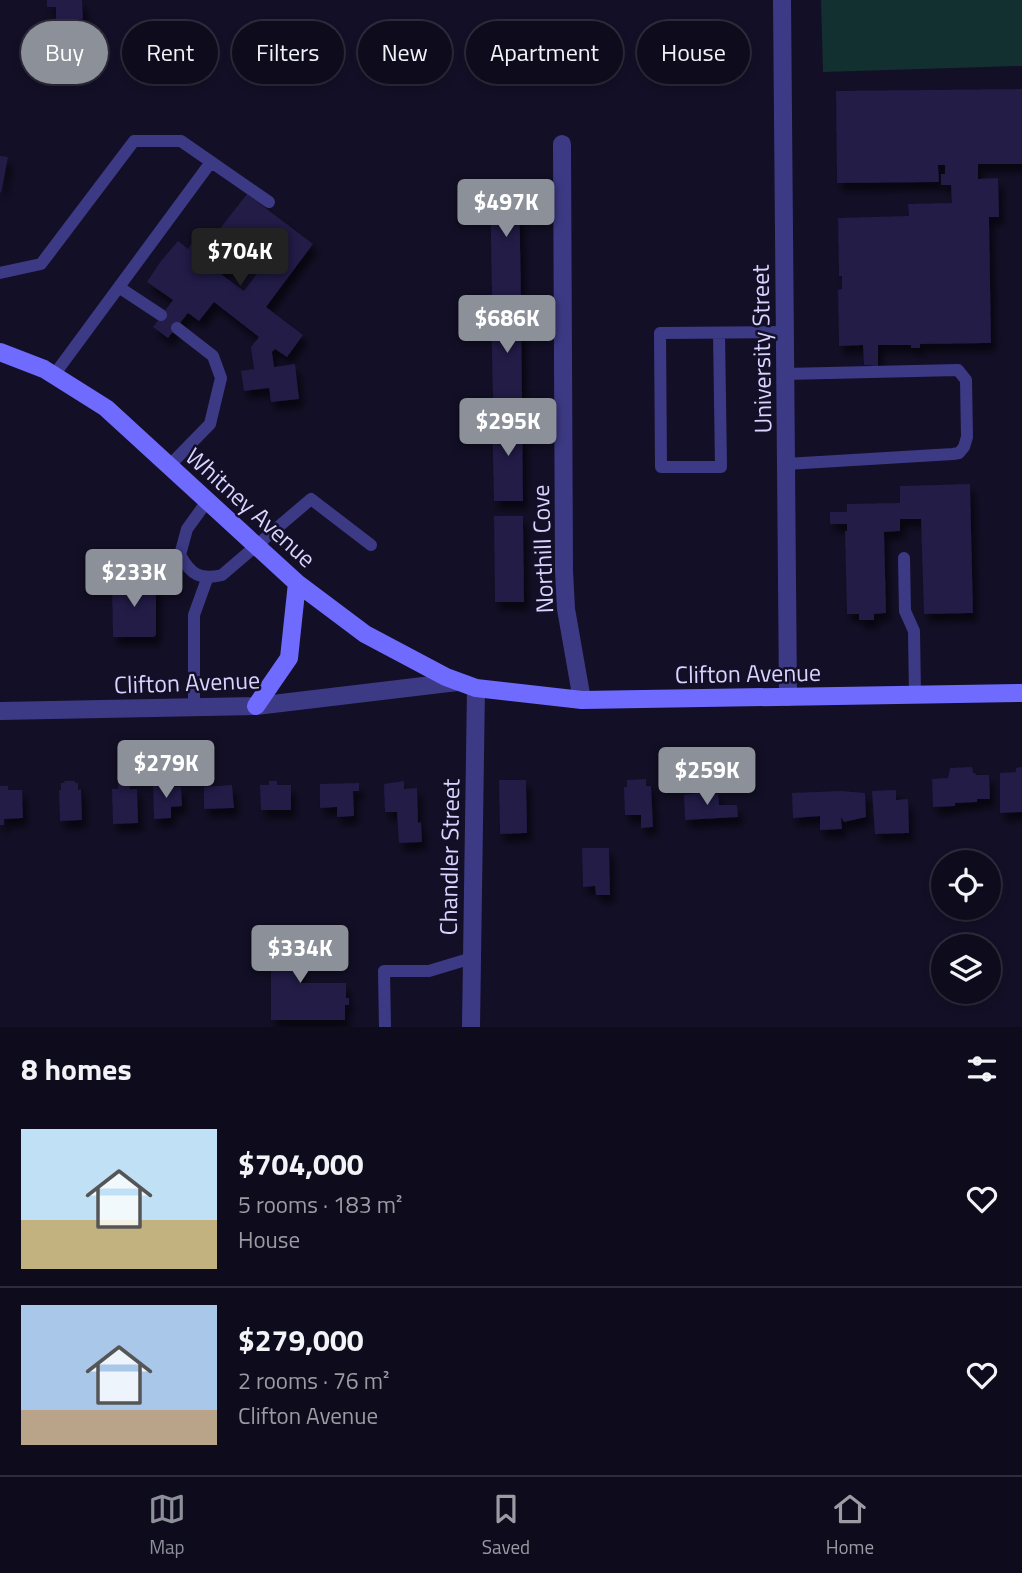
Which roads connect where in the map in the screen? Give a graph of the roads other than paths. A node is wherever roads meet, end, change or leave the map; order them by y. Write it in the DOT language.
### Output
graph roads {
  1 [pos="782,0"];
  2 [pos="562,144"];
  3 [pos="211,162"];
  4 [pos="269,202"];
  5 [pos="0,273"];
  6 [pos="120,288"];
  7 [pos="161,315"];
  8 [pos="177,328"];
  9 [pos="785,332"];
  10 [pos="719,333"];
  11 [pos="0,352"];
  12 [pos="785,374"];
  13 [pos="54,375"];
  14 [pos="786,464"];
  15 [pos="170,466"];
  16 [pos="208,500"];
  17 [pos="370,545"];
  18 [pos="257,546"];
  19 [pos="904,558"];
  20 [pos="207,579"];
  21 [pos="297,583"];
  22 [pos="457,682"];
  23 [pos="476,688"];
  24 [pos="1022,693"];
  25 [pos="915,695"];
  26 [pos="788,697"];
  27 [pos="582,700"];
  28 [pos="256,706"];
  29 [pos="194,708"];
  30 [pos="0,711"];
  31 [pos="472,958"];
  32 [pos="385,1027"];
  33 [pos="471,1027"];
  1 -- 9 [label="street, University Street"];
  2 -- 27 [label="street, Northill Cove"];
  3 -- 4 [label="lane"];
  3 -- 5 [label="lane"];
  3 -- 6 [label="lane"];
  6 -- 7 [label="lane"];
  6 -- 13 [label="lane"];
  8 -- 15 [label="lane"];
  9 -- 10 [label="lane"];
  9 -- 12 [label="street, University Street"];
  10 -- 10 [label="lane"];
  11 -- 13 [label="main road, Whitney Avenue"];
  12 -- 14 [label="street, University Street"];
  12 -- 14 [label="lane"];
  13 -- 15 [label="main road, Whitney Avenue"];
  14 -- 26 [label="street, University Street"];
  15 -- 16 [label="main road, Whitney Avenue"];
  16 -- 18 [label="main road, Whitney Avenue"];
  16 -- 20 [label="lane"];
  17 -- 18 [label="lane"];
  18 -- 20 [label="lane"];
  18 -- 21 [label="main road, Whitney Avenue"];
  19 -- 25 [label="lane"];
  20 -- 29 [label="lane"];
  21 -- 22 [label="main road, Whitney Avenue"];
  21 -- 28 [label="main road"];
  22 -- 23 [label="main road, Whitney Avenue"];
  22 -- 28 [label="street, Clifton Avenue"];
  23 -- 27 [label="main road, Clifton Avenue"];
  23 -- 31 [label="street, Chandler Street"];
  24 -- 25 [label="main road, Clifton Avenue"];
  25 -- 26 [label="main road, Clifton Avenue"];
  26 -- 27 [label="main road, Clifton Avenue"];
  28 -- 29 [label="street, Clifton Avenue"];
  29 -- 30 [label="street, Clifton Avenue"];
  31 -- 32 [label="lane"];
  31 -- 33 [label="street, Chandler Street"];
}
